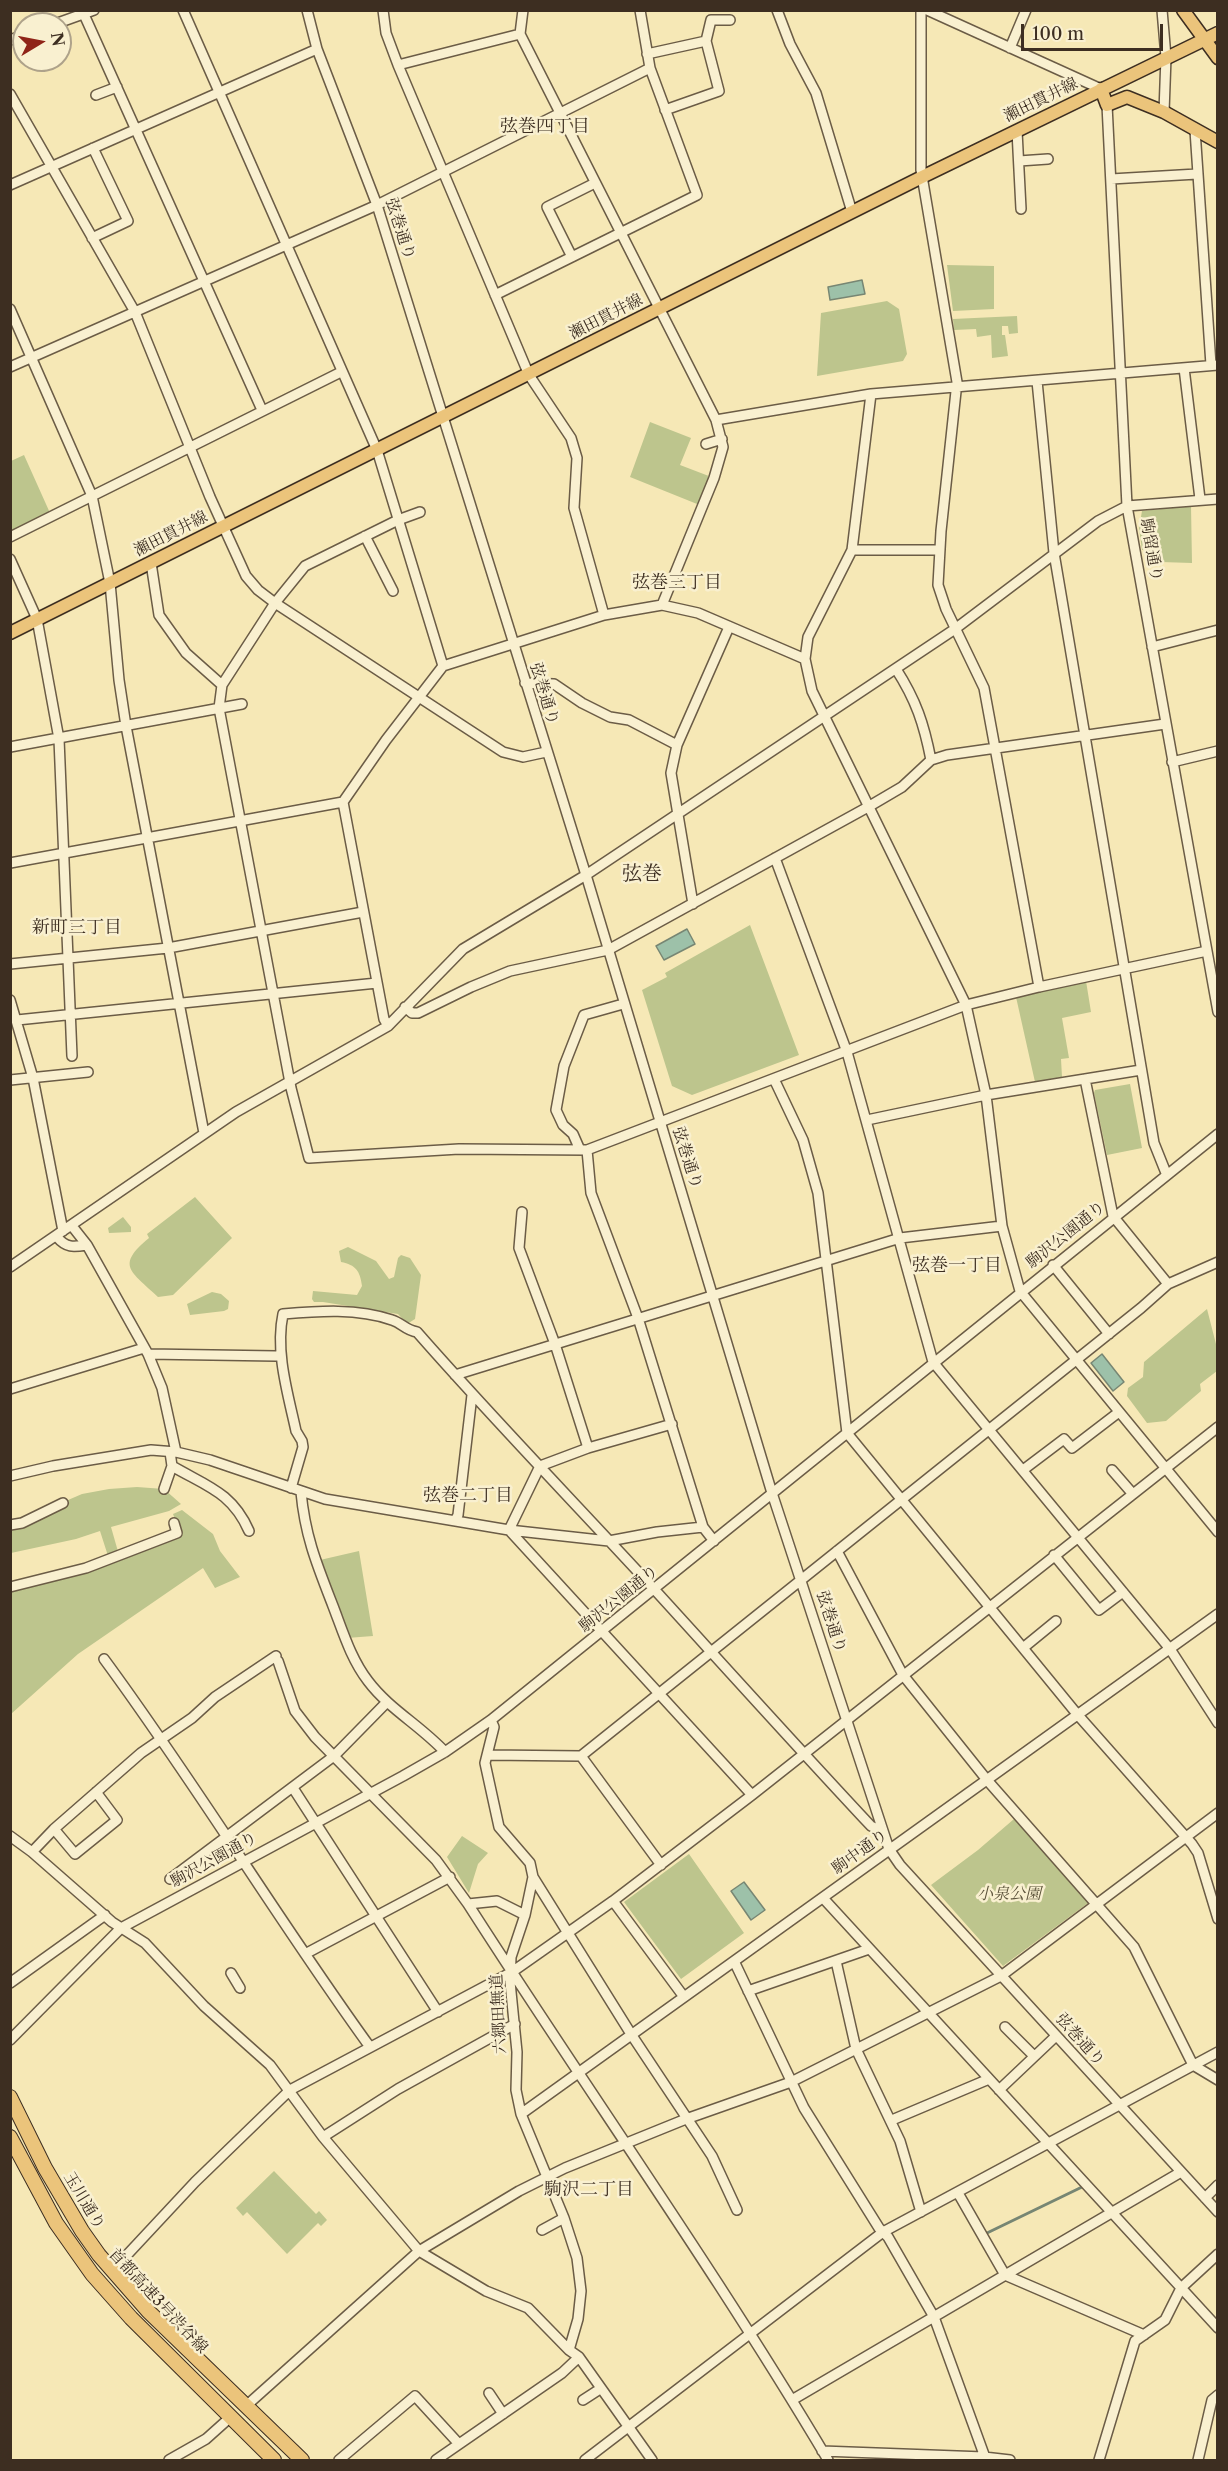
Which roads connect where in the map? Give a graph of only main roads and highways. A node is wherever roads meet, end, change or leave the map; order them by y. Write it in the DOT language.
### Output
graph roads {
  1 [pos="1183,10"];
  2 [pos="1218,33"];
  3 [pos="1204,39"];
  4 [pos="1218,58"];
  5 [pos="1101,89"];
  6 [pos="1218,142"];
  7 [pos="10,633"];
  8 [pos="10,2097"];
  9 [pos="10,2111"];
  10 [pos="10,2138"];
  11 [pos="10,2154"];
  12 [pos="264,2460"];
  13 [pos="274,2460"];
  14 [pos="291,2460"];
  15 [pos="302,2460"];
  1 -- 3 [label="main road"];
  2 -- 3 [label="main road, 瀬田貫井線"];
  3 -- 4 [label="main road"];
  3 -- 5 [label="main road, 瀬田貫井線"];
  5 -- 6 [label="main road, 駒留通り"];
  5 -- 7 [label="main road, 瀬田貫井線"];
  8 -- 15 [label="highway, 玉川通り"];
  9 -- 14 [label="highway, 首都高速3号渋谷線"];
  10 -- 13 [label="highway, 首都高速3号渋谷線"];
  11 -- 12 [label="highway"];
}
